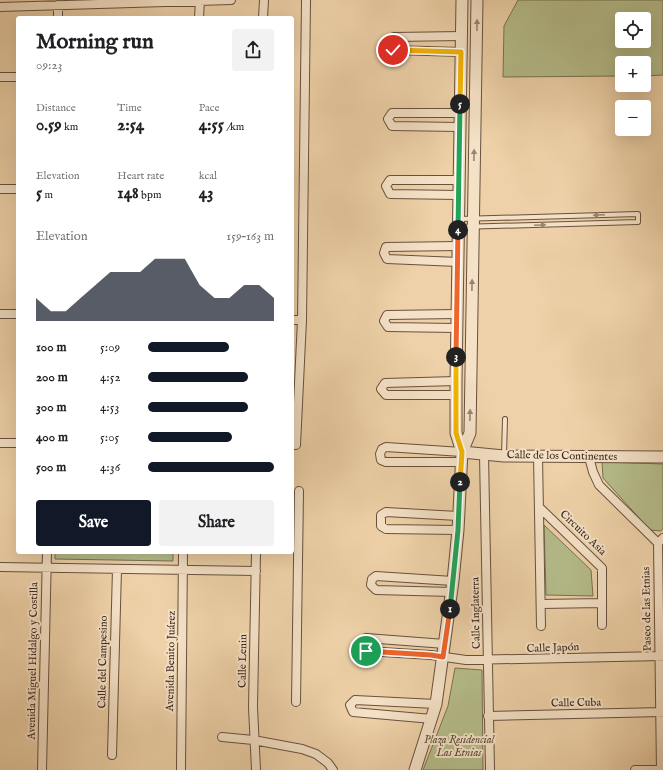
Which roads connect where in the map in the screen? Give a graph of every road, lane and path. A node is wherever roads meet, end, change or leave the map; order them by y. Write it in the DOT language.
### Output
graph roads {
  1 [pos="200,0"];
  2 [pos="231,0"];
  3 [pos="264,0"];
  4 [pos="306,0"];
  5 [pos="462,0"];
  6 [pos="477,0"];
  7 [pos="58,5"];
  8 [pos="0,7"];
  9 [pos="58,16"];
  10 [pos="200,16"];
  11 [pos="263,16"];
  12 [pos="462,36"];
  13 [pos="461,52"];
  14 [pos="0,77"];
  15 [pos="16,77"];
  16 [pos="460,114"];
  17 [pos="460,127"];
  18 [pos="459,180"];
  19 [pos="0,189"];
  20 [pos="16,189"];
  21 [pos="459,195"];
  22 [pos="458,223"];
  23 [pos="473,223"];
  24 [pos="454,246"];
  25 [pos="454,262"];
  26 [pos="0,314"];
  27 [pos="16,314"];
  28 [pos="457,314"];
  29 [pos="294,320"];
  30 [pos="302,320"];
  31 [pos="456,328"];
  32 [pos="456,381"];
  33 [pos="456,395"];
  34 [pos="506,419"];
  35 [pos="0,443"];
  36 [pos="16,443"];
  37 [pos="294,445"];
  38 [pos="484,455"];
  39 [pos="504,456"];
  40 [pos="538,456"];
  41 [pos="461,457"];
  42 [pos="589,457"];
  43 [pos="663,458"];
  44 [pos="299,491"];
  45 [pos="539,507"];
  46 [pos="458,516"];
  47 [pos="458,530"];
  48 [pos="660,541"];
  49 [pos="295,543"];
  50 [pos="47,554"];
  51 [pos="183,554"];
  52 [pos="256,554"];
  53 [pos="0,568"];
  54 [pos="46,568"];
  55 [pos="117,569"];
  56 [pos="183,571"];
  57 [pos="256,571"];
  58 [pos="453,586"];
  59 [pos="602,603"];
  60 [pos="541,604"];
  61 [pos="602,625"];
  62 [pos="542,626"];
  63 [pos="445,644"];
  64 [pos="661,656"];
  65 [pos="443,657"];
  66 [pos="487,660"];
  67 [pos="296,702"];
  68 [pos="436,704"];
  69 [pos="662,712"];
  70 [pos="488,716"];
  71 [pos="432,720"];
  72 [pos="222,737"];
  73 [pos="253,740"];
  74 [pos="112,756"];
  75 [pos="42,770"];
  76 [pos="181,770"];
  77 [pos="256,770"];
  78 [pos="333,770"];
  79 [pos="416,770"];
  80 [pos="490,770"];
  81 [pos="635,770"];
  82 [pos="662,770"];
  1 -- 2 [label="street"];
  1 -- 7 [label="street"];
  1 -- 10 [label="street"];
  3 -- 11 [label="street"];
  4 -- 30 [label="street"];
  5 -- 12 [label="street"];
  23 -- 6 [label="street, one-way"];
  7 -- 8 [label="street"];
  7 -- 9 [label="street"];
  12 -- 13 [label="street"];
  12 -- 13 [label="street"];
  13 -- 16 [label="street"];
  14 -- 15 [label="street"];
  16 -- 17 [label="street"];
  16 -- 17 [label="street"];
  17 -- 18 [label="street"];
  18 -- 21 [label="street"];
  18 -- 21 [label="street"];
  19 -- 20 [label="street"];
  21 -- 22 [label="street"];
  22 -- 23 [label="lane"];
  22 -- 23 [label="lane"];
  22 -- 24 [label="street"];
  23 -- 23 [label="lane, one-way"];
  41 -- 23 [label="street, one-way"];
  24 -- 25 [label="street"];
  24 -- 25 [label="street"];
  25 -- 28 [label="street"];
  26 -- 27 [label="street"];
  28 -- 31 [label="street"];
  28 -- 31 [label="street"];
  29 -- 30 [label="street"];
  30 -- 37 [label="street"];
  31 -- 32 [label="street"];
  32 -- 33 [label="street"];
  32 -- 33 [label="street"];
  33 -- 41 [label="street"];
  34 -- 39 [label="lane"];
  35 -- 36 [label="street"];
  38 -- 39 [label="street, Calle de los Continentes"];
  38 -- 41 [label="street, Calle de los Continentes"];
  38 -- 66 [label="street, Calle Inglaterra"];
  39 -- 40 [label="street, Calle de los Continentes"];
  40 -- 42 [label="street, Calle de los Continentes"];
  40 -- 45 [label="street"];
  41 -- 41 [label="street"];
  41 -- 46 [label="street"];
  42 -- 43 [label="street, Calle de los Continentes"];
  42 -- 48 [label="street, Paseo de las Etnias"];
  44 -- 49 [label="street"];
  45 -- 59 [label="street, Circuito Asia"];
  45 -- 60 [label="street"];
  46 -- 47 [label="street"];
  46 -- 47 [label="street"];
  47 -- 58 [label="street"];
  48 -- 64 [label="street, Paseo de las Etnias"];
  49 -- 67 [label="street"];
  50 -- 54 [label="street, Avenida Miguel Hidalgo y Costilla"];
  51 -- 56 [label="street, Avenida Benito Juárez"];
  52 -- 57 [label="street, Calle Lenin"];
  53 -- 54 [label="street"];
  54 -- 55 [label="street"];
  54 -- 75 [label="street, Avenida Miguel Hidalgo y Costilla"];
  55 -- 56 [label="street"];
  55 -- 74 [label="street, Calle del Campesino"];
  56 -- 57 [label="street"];
  56 -- 76 [label="street, Avenida Benito Juárez"];
  57 -- 73 [label="street, Calle Lenin"];
  58 -- 58 [label="street"];
  58 -- 63 [label="street"];
  59 -- 60 [label="street"];
  59 -- 61 [label="street, Circuito Asia"];
  60 -- 62 [label="street"];
  63 -- 65 [label="street"];
  63 -- 65 [label="street, Calle Japón"];
  64 -- 66 [label="street, Calle Japón"];
  64 -- 69 [label="street, Paseo de las Etnias"];
  65 -- 66 [label="street, Calle Japón"];
  65 -- 68 [label="street"];
  66 -- 70 [label="street, Calle Inglaterra"];
  68 -- 71 [label="street"];
  68 -- 71 [label="street"];
  69 -- 70 [label="street, Calle Cuba"];
  69 -- 82 [label="street, Paseo de las Etnias"];
  70 -- 80 [label="street, Calle Inglaterra"];
  71 -- 79 [label="street"];
  72 -- 73 [label="street"];
  73 -- 77 [label="street, Calle Lenin"];
  73 -- 78 [label="street"];
  81 -- 82 [label="street"];
}
